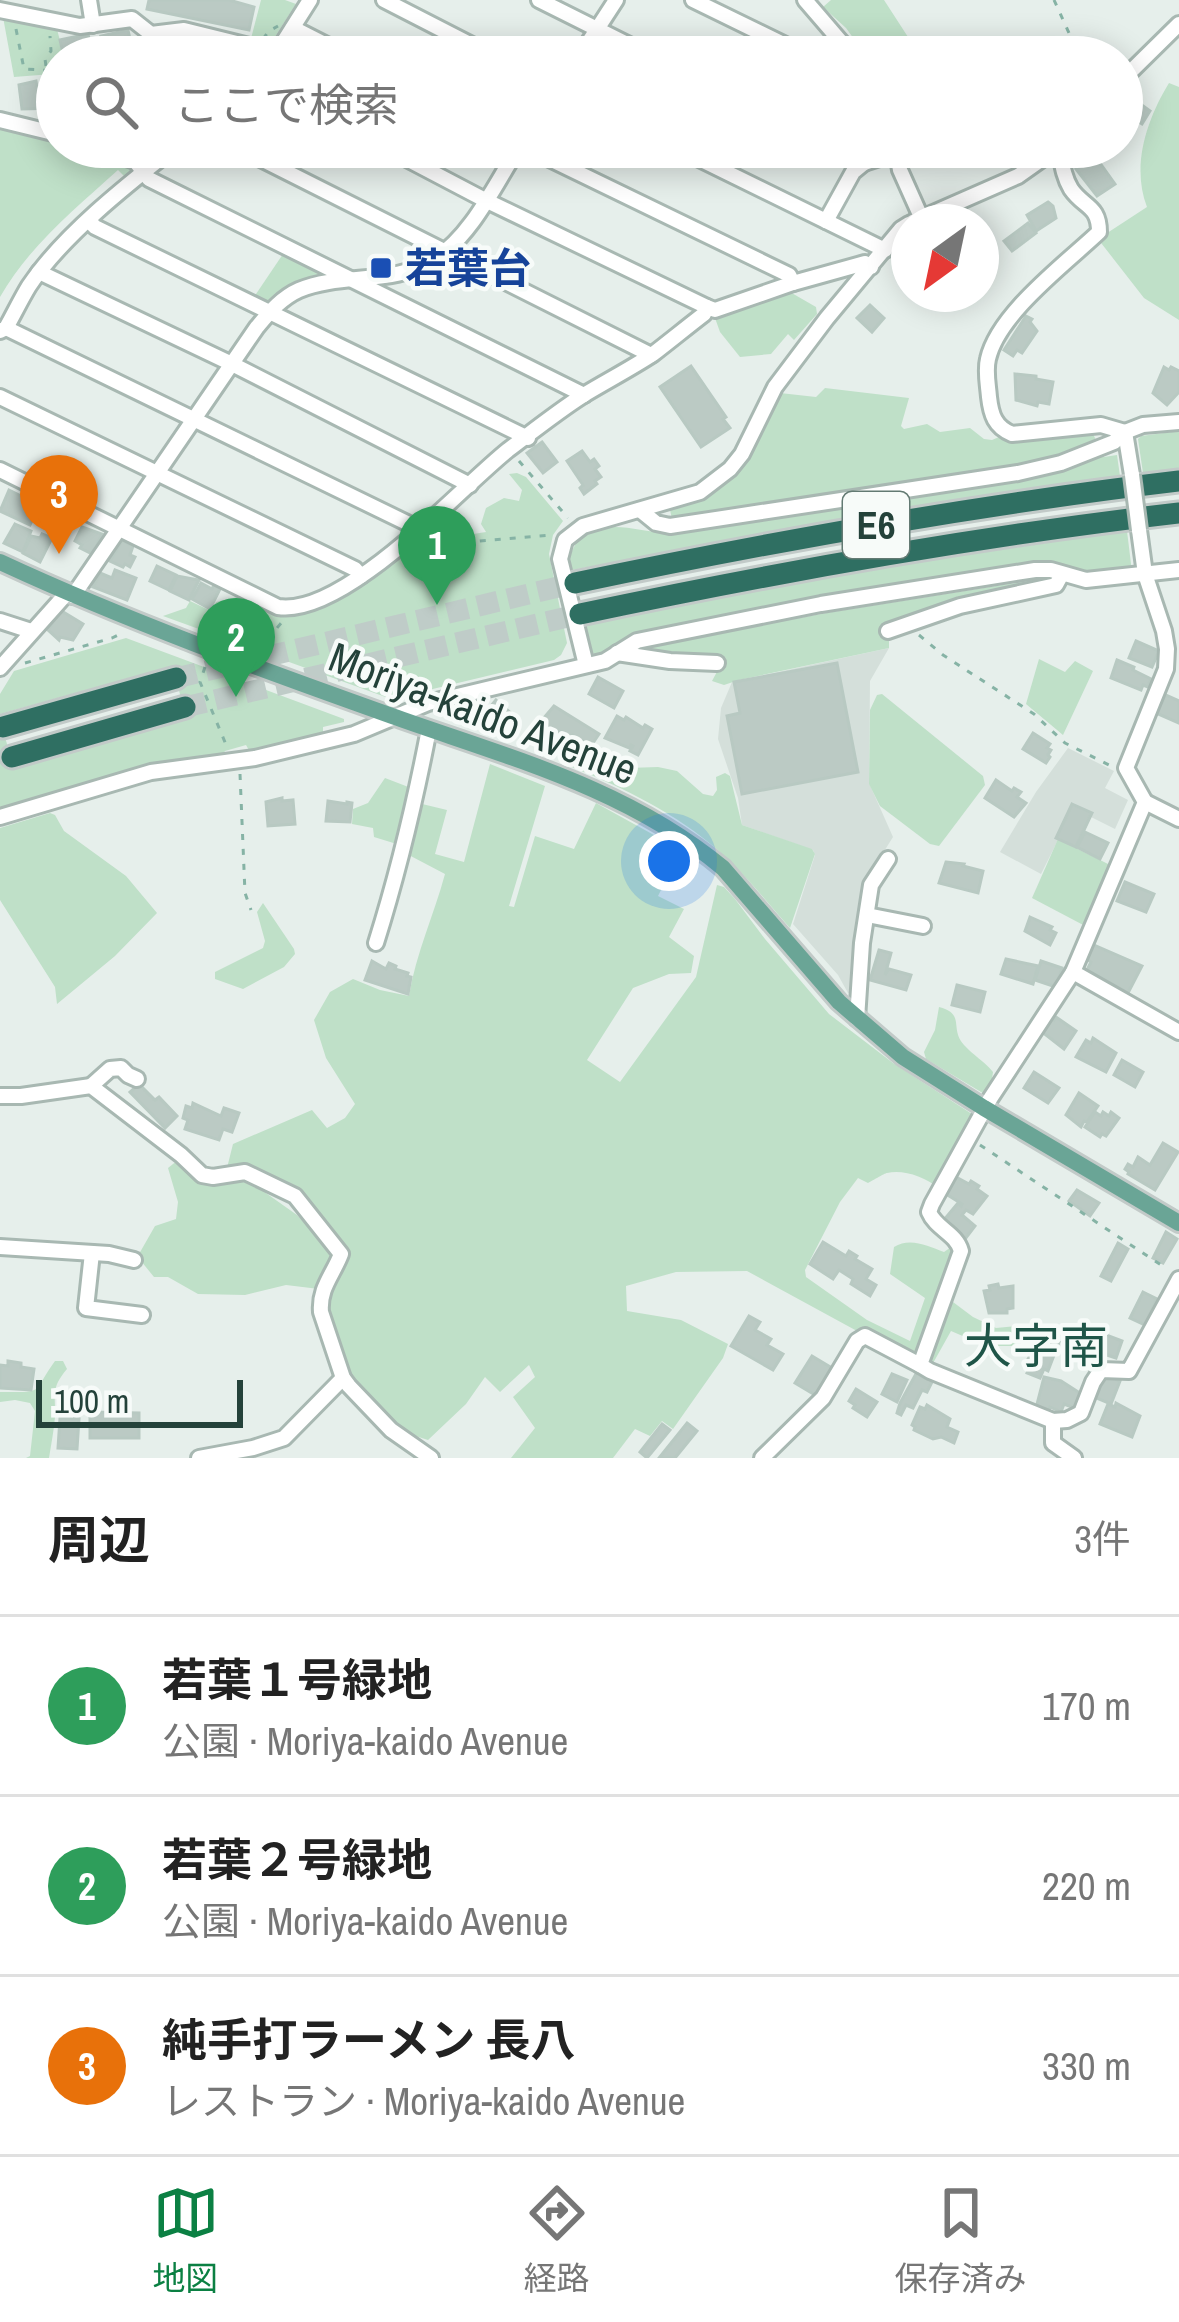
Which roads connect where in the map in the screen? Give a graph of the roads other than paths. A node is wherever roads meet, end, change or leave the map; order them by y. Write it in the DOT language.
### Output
graph roads {
  1 [pos="89,0"];
  2 [pos="310,0"];
  3 [pos="384,0"];
  4 [pos="539,0"];
  5 [pos="616,0"];
  6 [pos="693,0"];
  7 [pos="805,0"];
  8 [pos="6,11"];
  9 [pos="1179,24"];
  10 [pos="93,25"];
  11 [pos="293,28"];
  12 [pos="597,29"];
  13 [pos="151,34"];
  14 [pos="208,36"];
  15 [pos="288,36"];
  16 [pos="309,36"];
  17 [pos="454,36"];
  18 [pos="592,36"];
  19 [pos="611,36"];
  20 [pos="767,36"];
  21 [pos="836,36"];
  22 [pos="1143,59"];
  23 [pos="0,120"];
  24 [pos="36,129"];
  25 [pos="140,168"];
  26 [pos="148,168"];
  27 [pos="278,168"];
  28 [pos="424,168"];
  29 [pos="507,168"];
  30 [pos="566,168"];
  31 [pos="718,168"];
  32 [pos="858,168"];
  33 [pos="900,168"];
  34 [pos="1031,168"];
  35 [pos="1064,168"];
  36 [pos="143,172"];
  37 [pos="485,200"];
  38 [pos="909,204"];
  39 [pos="953,204"];
  40 [pos="88,221"];
  41 [pos="826,221"];
  42 [pos="891,244"];
  43 [pos="885,250"];
  44 [pos="443,252"];
  45 [pos="871,267"];
  46 [pos="39,272"];
  47 [pos="354,279"];
  48 [pos="793,283"];
  49 [pos="707,307"];
  50 [pos="269,312"];
  51 [pos="3,329"];
  52 [pos="651,355"];
  53 [pos="232,364"];
  54 [pos="584,395"];
  55 [pos="0,397"];
  56 [pos="195,419"];
  57 [pos="1179,422"];
  58 [pos="1125,432"];
  59 [pos="527,438"];
  60 [pos="0,470"];
  61 [pos="157,472"];
  62 [pos="1179,481"];
  63 [pos="470,485"];
  64 [pos="640,510"];
  65 [pos="1179,513"];
  66 [pos="120,527"];
  67 [pos="412,536"];
  68 [pos="0,562"];
  69 [pos="1179,570"];
  70 [pos="1061,574"];
  71 [pos="1145,574"];
  72 [pos="361,576"];
  73 [pos="575,583"];
  74 [pos="70,595"];
  75 [pos="580,614"];
  76 [pos="0,621"];
  77 [pos="888,631"];
  78 [pos="32,632"];
  79 [pos="617,653"];
  80 [pos="717,662"];
  81 [pos="586,665"];
  82 [pos="8,667"];
  83 [pos="176,678"];
  84 [pos="185,707"];
  85 [pos="392,716"];
  86 [pos="3,727"];
  87 [pos="429,729"];
  88 [pos="12,757"];
  89 [pos="1145,802"];
  90 [pos="0,818"];
  91 [pos="1179,819"];
  92 [pos="888,859"];
  93 [pos="867,915"];
  94 [pos="923,926"];
  95 [pos="376,943"];
  96 [pos="1073,971"];
  97 [pos="857,1018"];
  98 [pos="1179,1032"];
  99 [pos="137,1079"];
  100 [pos="91,1086"];
  101 [pos="0,1096"];
  102 [pos="984,1108"];
  103 [pos="1179,1223"];
  104 [pos="0,1247"];
  105 [pos="92,1253"];
  106 [pos="134,1261"];
  107 [pos="1179,1278"];
  108 [pos="142,1315"];
  109 [pos="920,1365"];
  110 [pos="343,1378"];
  111 [pos="1054,1421"];
  112 [pos="199,1458"];
  113 [pos="431,1458"];
  114 [pos="762,1458"];
  115 [pos="1074,1458"];
  1 -- 10 [label="street"];
  2 -- 11 [label="street"];
  3 -- 17 [label="street"];
  4 -- 12 [label="street"];
  5 -- 12 [label="street"];
  6 -- 20 [label="street"];
  7 -- 21 [label="street"];
  8 -- 10 [label="street"];
  9 -- 22 [label="street"];
  10 -- 13 [label="street"];
  11 -- 15 [label="street"];
  11 -- 16 [label="street"];
  12 -- 18 [label="street"];
  12 -- 19 [label="street"];
  13 -- 14 [label="street"];
  23 -- 24 [label="street"];
  25 -- 36 [label="street"];
  26 -- 36 [label="street"];
  27 -- 44 [label="street"];
  28 -- 37 [label="street"];
  29 -- 37 [label="street"];
  30 -- 48 [label="street"];
  31 -- 41 [label="street"];
  32 -- 41 [label="street"];
  33 -- 38 [label="street"];
  34 -- 39 [label="street"];
  35 -- 58 [label="street"];
  36 -- 40 [label="street"];
  36 -- 47 [label="street"];
  37 -- 44 [label="street"];
  37 -- 49 [label="street"];
  40 -- 46 [label="street"];
  40 -- 50 [label="street"];
  41 -- 43 [label="street"];
  42 -- 43 [label="street"];
  43 -- 45 [label="street"];
  44 -- 47 [label="street"];
  44 -- 52 [label="street"];
  45 -- 48 [label="street"];
  45 -- 64 [label="street"];
  46 -- 51 [label="street"];
  46 -- 53 [label="street"];
  47 -- 50 [label="street"];
  47 -- 54 [label="street"];
  48 -- 49 [label="street"];
  49 -- 52 [label="street"];
  50 -- 53 [label="street"];
  50 -- 59 [label="street"];
  51 -- 56 [label="street"];
  52 -- 54 [label="street"];
  53 -- 56 [label="street"];
  53 -- 63 [label="street"];
  54 -- 59 [label="street"];
  55 -- 61 [label="street"];
  56 -- 61 [label="street"];
  56 -- 67 [label="street"];
  57 -- 58 [label="street"];
  58 -- 64 [label="street"];
  58 -- 71 [label="street, bridge"];
  59 -- 63 [label="street"];
  60 -- 66 [label="street"];
  61 -- 66 [label="street"];
  61 -- 72 [label="street"];
  62 -- 73 [label="highway, E6"];
  63 -- 67 [label="street"];
  64 -- 81 [label="street"];
  65 -- 75 [label="highway, E6"];
  66 -- 72 [label="street"];
  66 -- 74 [label="street"];
  67 -- 72 [label="street"];
  68 -- 74 [label="main road, Moriya-kaido Avenue"];
  69 -- 71 [label="street"];
  70 -- 71 [label="street"];
  70 -- 77 [label="street"];
  70 -- 79 [label="street"];
  71 -- 89 [label="street"];
  74 -- 78 [label="street"];
  74 -- 85 [label="main road, Moriya-kaido Avenue"];
  76 -- 78 [label="street"];
  78 -- 82 [label="street"];
  79 -- 80 [label="street"];
  79 -- 81 [label="street"];
  81 -- 85 [label="street"];
  83 -- 86 [label="highway"];
  84 -- 88 [label="highway"];
  85 -- 87 [label="main road, Moriya-kaido Avenue"];
  85 -- 90 [label="street"];
  87 -- 95 [label="street"];
  87 -- 97 [label="main road, Moriya-kaido Avenue"];
  89 -- 91 [label="street"];
  89 -- 96 [label="street"];
  92 -- 93 [label="street"];
  93 -- 94 [label="street"];
  93 -- 97 [label="street"];
  96 -- 98 [label="street"];
  96 -- 102 [label="street"];
  97 -- 102 [label="main road, Moriya-kaido Avenue"];
  99 -- 100 [label="street"];
  100 -- 101 [label="street"];
  100 -- 110 [label="street"];
  102 -- 103 [label="main road, Moriya-kaido Avenue"];
  102 -- 109 [label="street"];
  104 -- 105 [label="street"];
  105 -- 106 [label="street"];
  105 -- 108 [label="street"];
  107 -- 111 [label="street"];
  109 -- 111 [label="street"];
  109 -- 114 [label="street"];
  110 -- 112 [label="street"];
  110 -- 113 [label="street"];
  111 -- 115 [label="street"];
}
